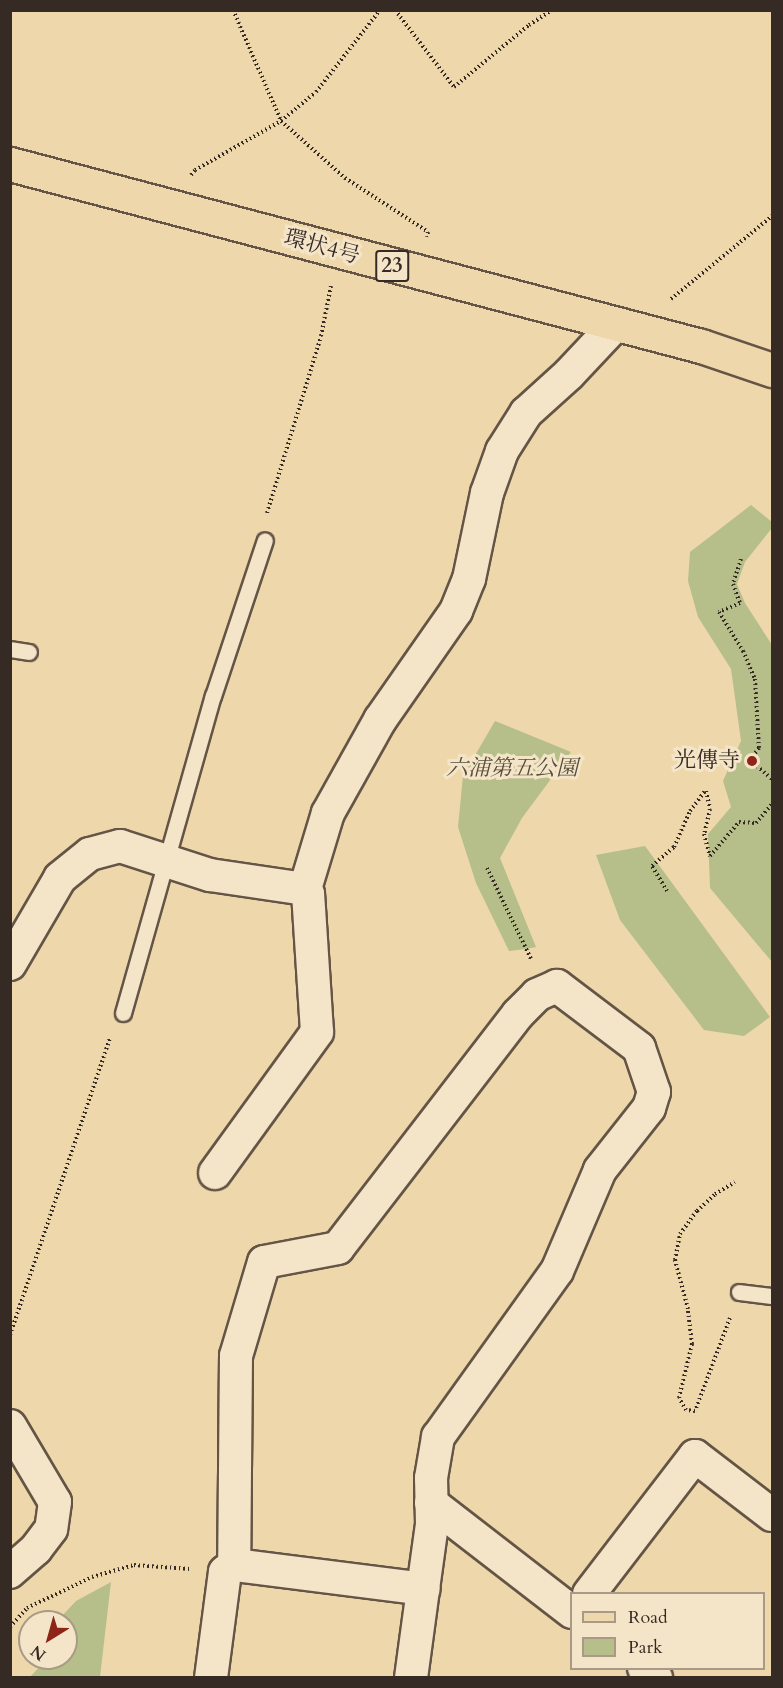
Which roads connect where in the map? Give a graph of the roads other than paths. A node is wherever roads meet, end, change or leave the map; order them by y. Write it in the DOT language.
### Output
graph roads {
  1 [pos="10,164"];
  2 [pos="616,324"];
  3 [pos="772,370"];
  4 [pos="265,540"];
  5 [pos="10,649"];
  6 [pos="29,652"];
  7 [pos="165,859"];
  8 [pos="305,888"];
  9 [pos="10,964"];
  10 [pos="123,1013"];
  11 [pos="215,1173"];
  12 [pos="739,1292"];
  13 [pos="772,1296"];
  14 [pos="10,1426"];
  15 [pos="431,1503"];
  16 [pos="772,1515"];
  17 [pos="230,1568"];
  18 [pos="10,1572"];
  19 [pos="423,1589"];
  20 [pos="590,1592"];
  21 [pos="570,1610"];
  22 [pos="211,1677"];
  23 [pos="411,1677"];
  1 -- 2 [label="main road, 環状4号 / 23"];
  2 -- 3 [label="main road, 環状4号 / 23"];
  2 -- 8 [label="street"];
  4 -- 7 [label="lane"];
  5 -- 6 [label="lane"];
  7 -- 8 [label="street"];
  7 -- 9 [label="street"];
  7 -- 10 [label="lane"];
  8 -- 11 [label="street"];
  12 -- 13 [label="lane"];
  14 -- 18 [label="street"];
  15 -- 17 [label="street"];
  15 -- 19 [label="street"];
  15 -- 21 [label="street"];
  16 -- 20 [label="street"];
  17 -- 19 [label="street"];
  17 -- 22 [label="street"];
  19 -- 23 [label="street"];
}
